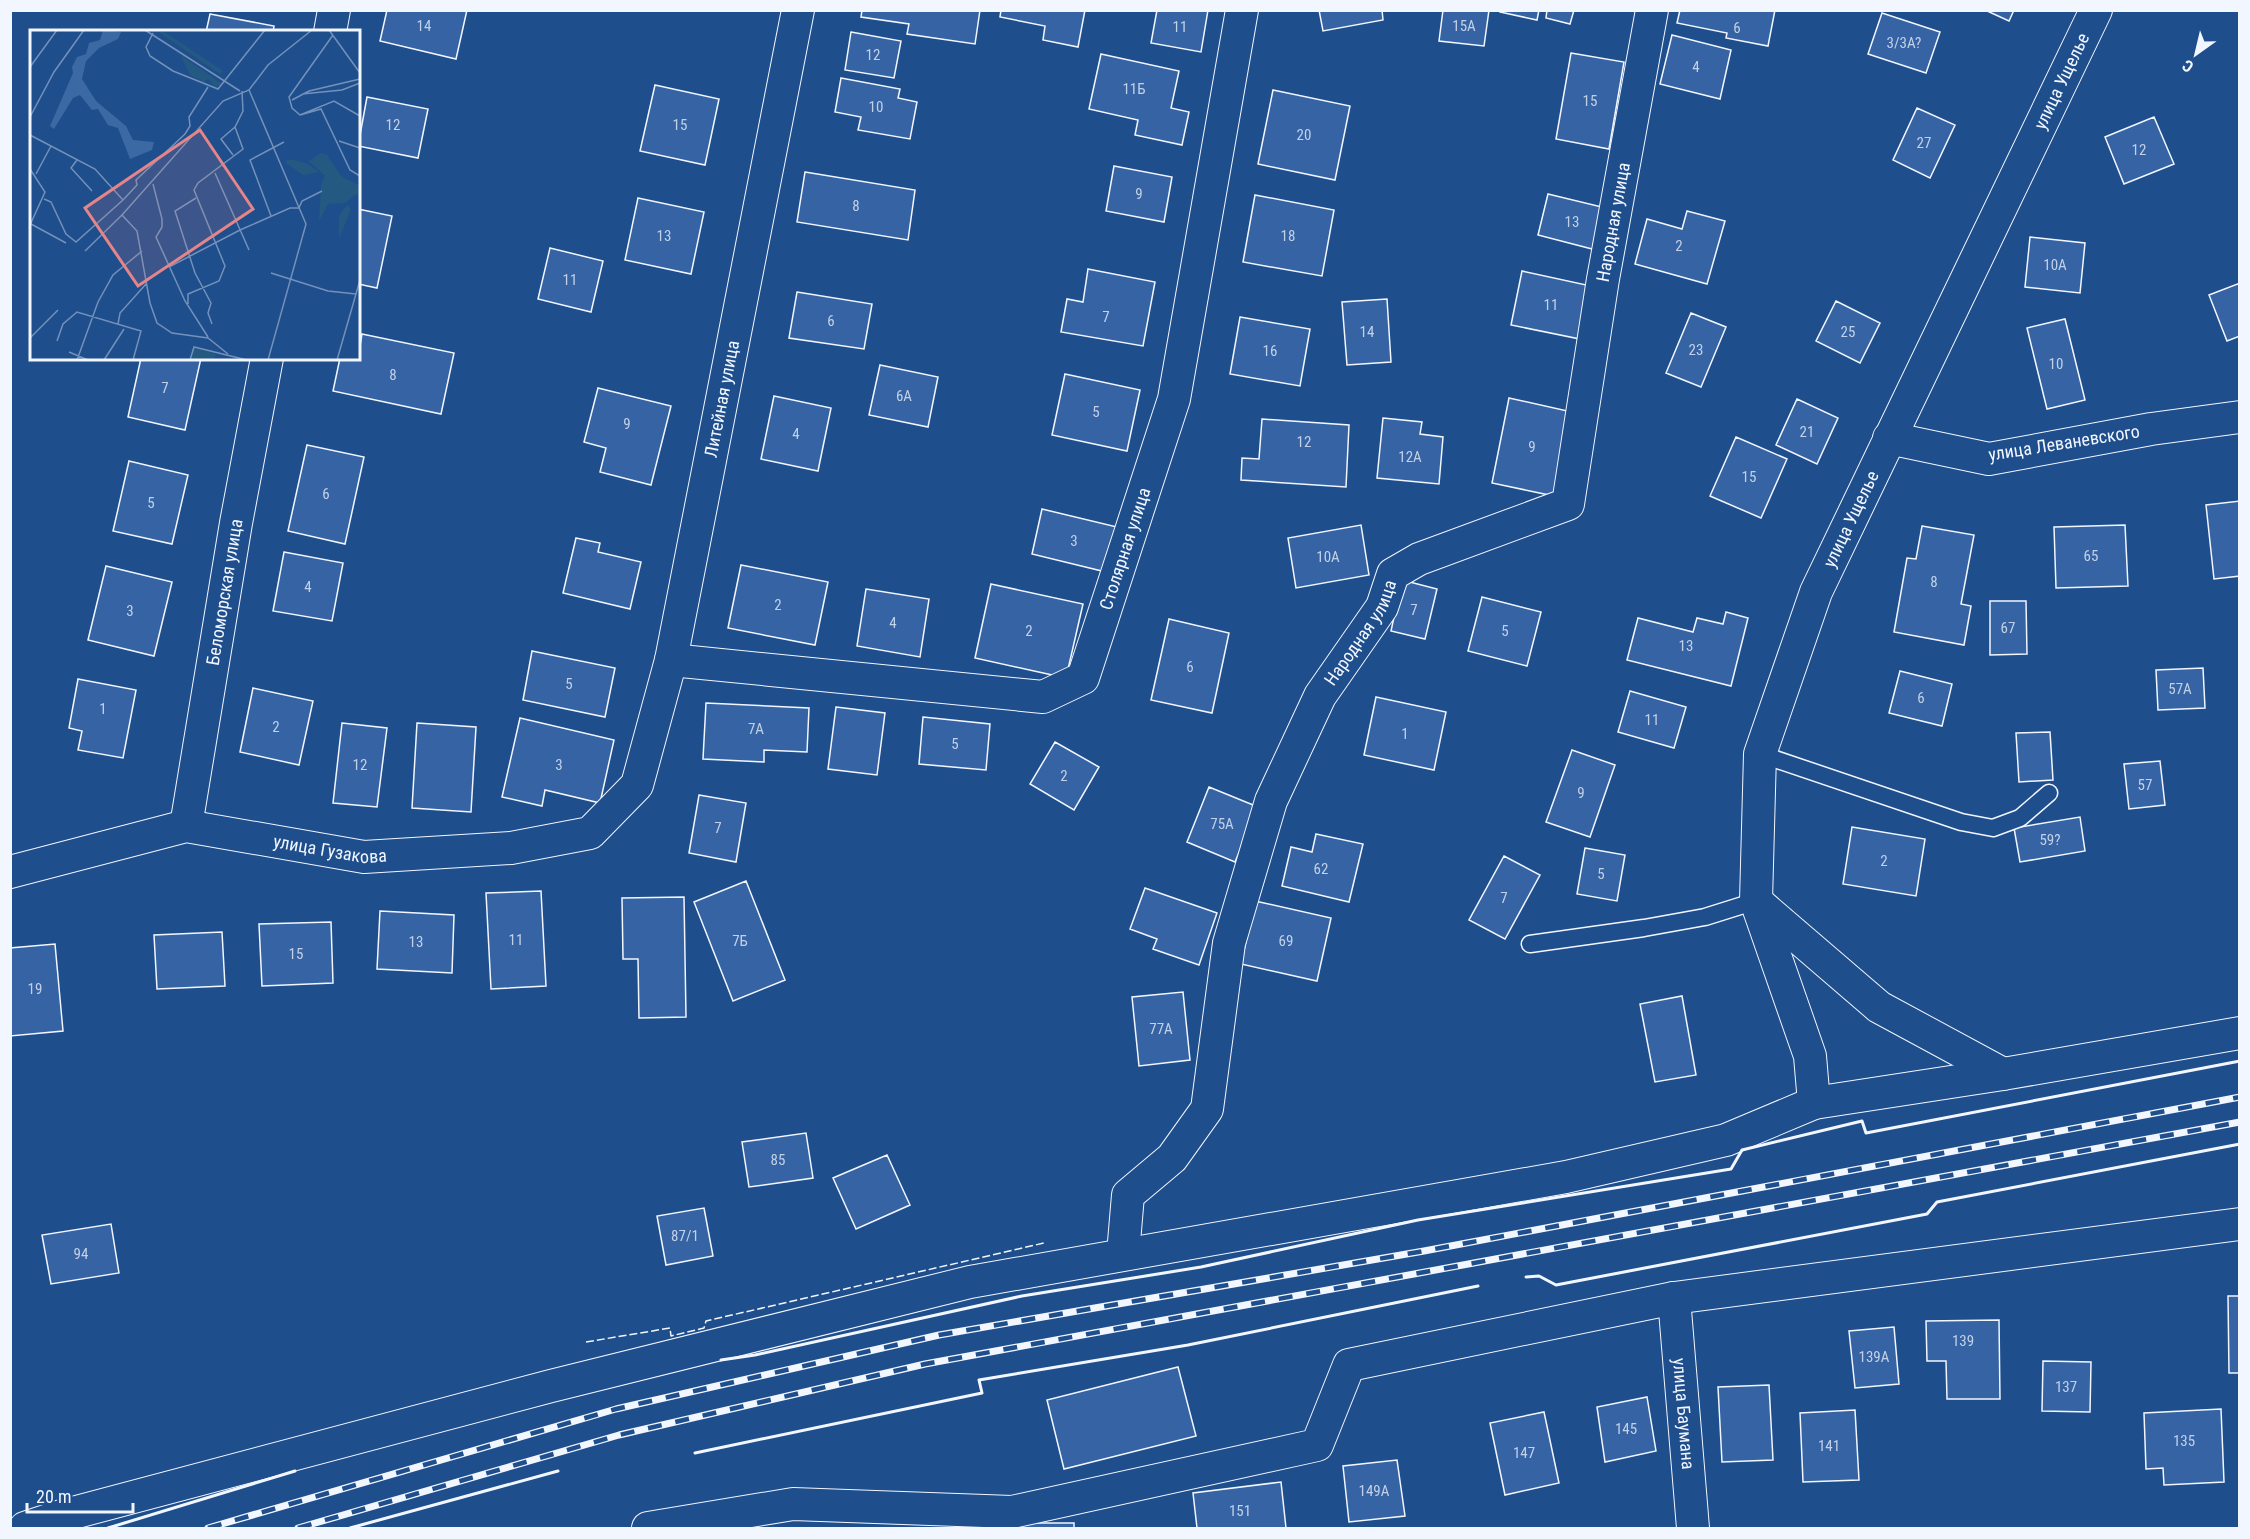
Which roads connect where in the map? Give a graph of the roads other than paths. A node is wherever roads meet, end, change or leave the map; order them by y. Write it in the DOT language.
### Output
graph roads {
  1 [pos="334,10"];
  2 [pos="798,10"];
  3 [pos="1242,10"];
  4 [pos="1652,10"];
  5 [pos="2096,10"];
  6 [pos="330,30"];
  7 [pos="267,360"];
  8 [pos="2240,417"];
  9 [pos="1889,438"];
  10 [pos="672,660"];
  11 [pos="1760,754"];
  12 [pos="637,785"];
  13 [pos="2049,793"];
  14 [pos="186,826"];
  15 [pos="10,872"];
  16 [pos="1756,901"];
  17 [pos="1530,944"];
  18 [pos="2240,1034"];
  19 [pos="2003,1074"];
  20 [pos="1814,1103"];
  21 [pos="2240,1224"];
  22 [pos="1123,1254"];
  23 [pos="1674,1298"];
  24 [pos="25,1528"];
  25 [pos="648,1528"];
  26 [pos="1693,1528"];
  1 -- 6 [label="street"];
  2 -- 10 [label="street, Литейная улица"];
  3 -- 10 [label="street, Столярная улица"];
  4 -- 22 [label="street, Народная улица"];
  5 -- 9 [label="street, улица Ущелье"];
  7 -- 14 [label="street, Беломорская улица"];
  8 -- 9 [label="street, улица Леваневского"];
  9 -- 11 [label="street, улица Ущелье"];
  10 -- 12 [label="street, Литейная улица"];
  11 -- 13 [label="lane"];
  11 -- 16 [label="street, улица Ущелье"];
  12 -- 14 [label="street, улица Гузакова"];
  14 -- 15 [label="street, улица Гузакова"];
  16 -- 17 [label="lane"];
  16 -- 19 [label="street"];
  16 -- 20 [label="street, улица Ущелье"];
  18 -- 19 [label="street"];
  19 -- 20 [label="street"];
  20 -- 22 [label="street"];
  21 -- 23 [label="street"];
  22 -- 24 [label="street"];
  23 -- 25 [label="street"];
  23 -- 26 [label="street, улица Баумана"];
}
